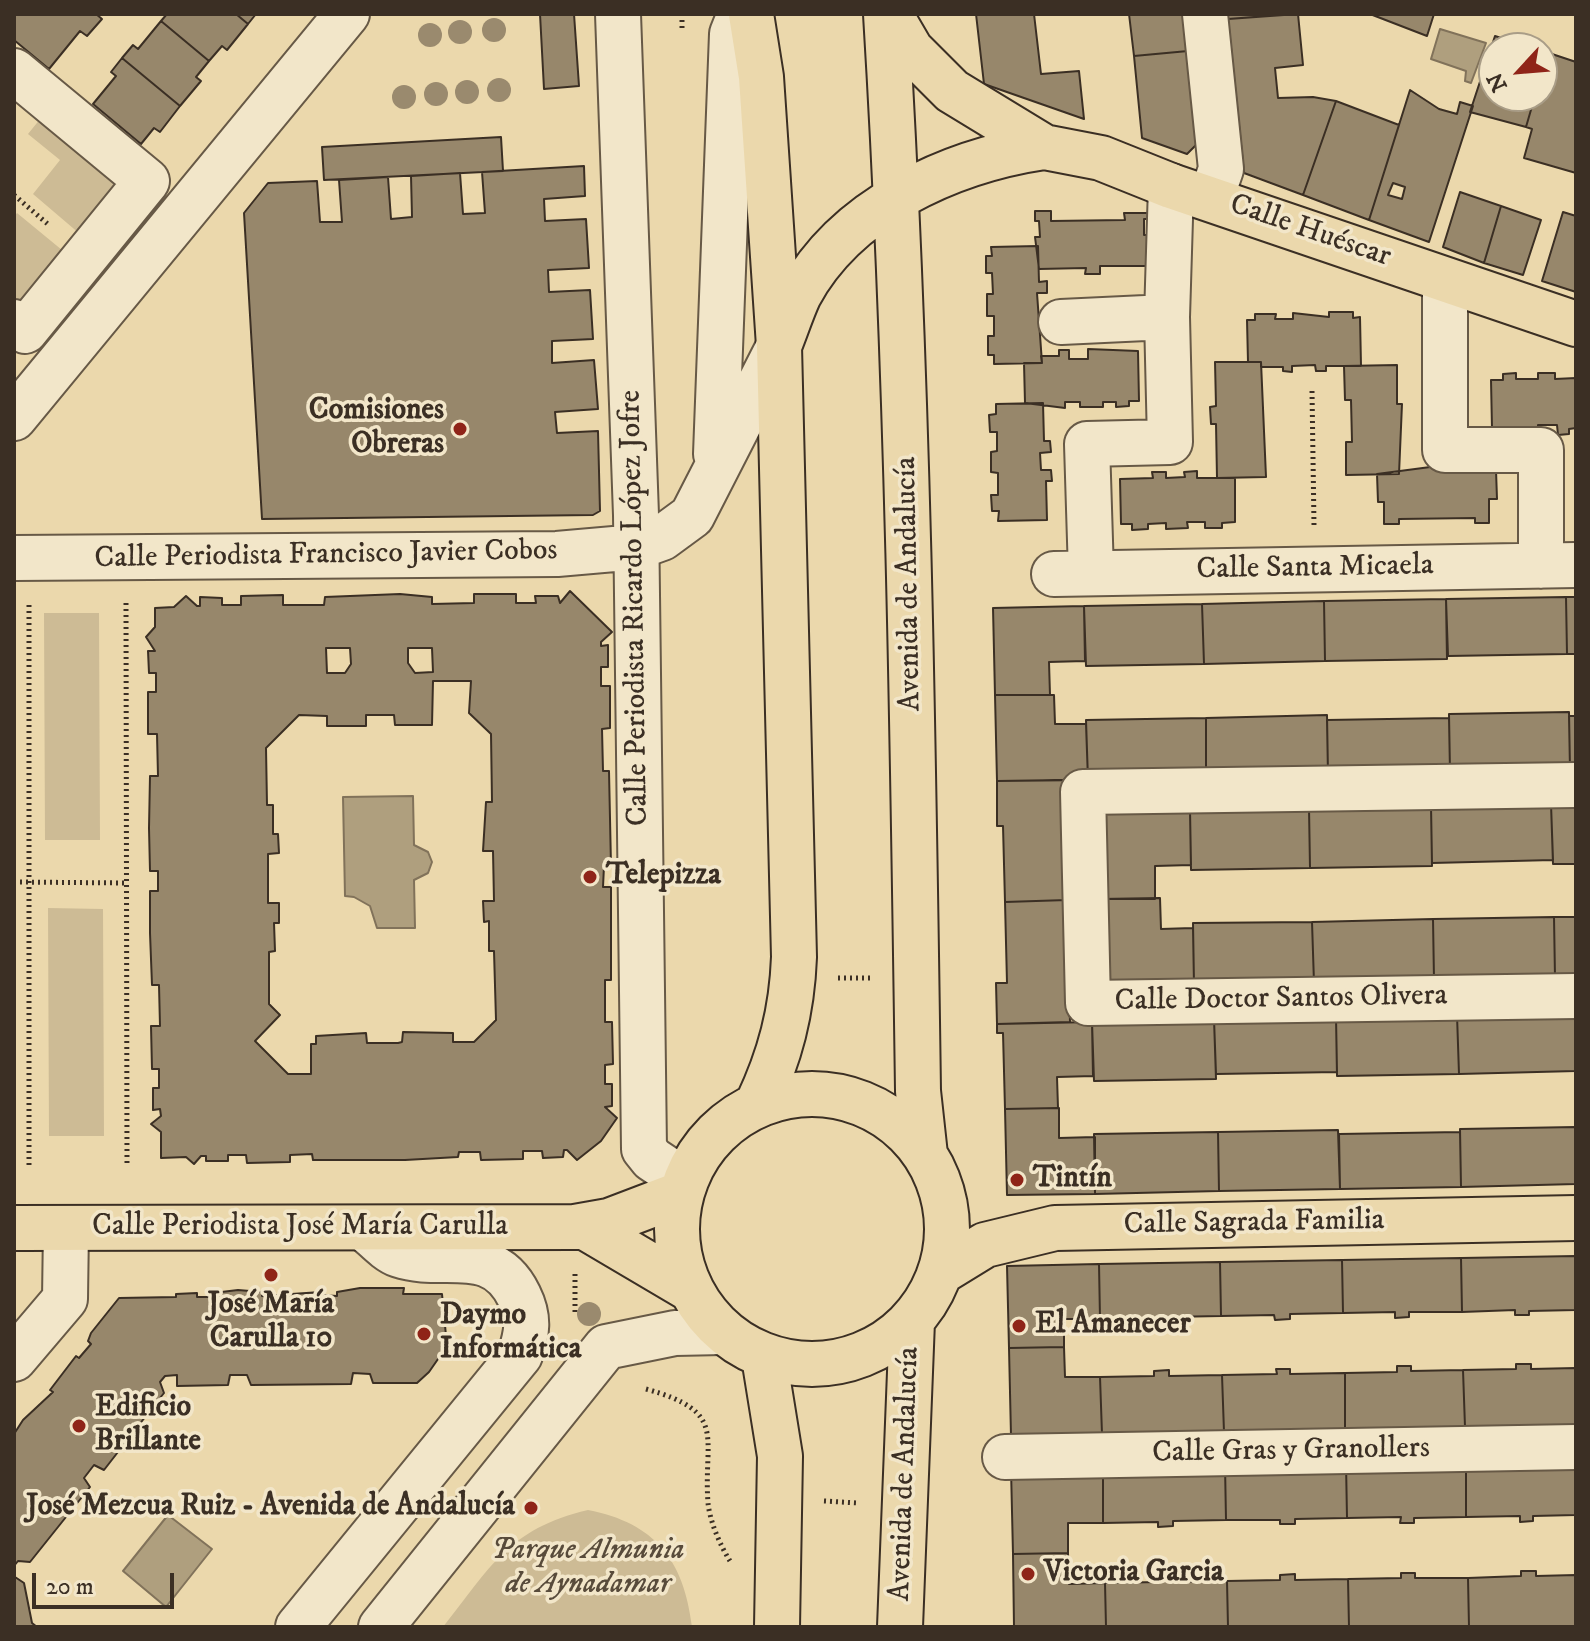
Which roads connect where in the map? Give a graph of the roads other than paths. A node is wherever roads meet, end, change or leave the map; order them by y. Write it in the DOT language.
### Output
graph roads {
  1 [pos="347,14"];
  2 [pos="618,14"];
  3 [pos="740,14"];
  4 [pos="751,14"];
  5 [pos="888,14"];
  6 [pos="1205,14"];
  7 [pos="14,71"];
  8 [pos="1044,147"];
  9 [pos="1191,192"];
  10 [pos="897,197"];
  11 [pos="1445,280"];
  12 [pos="1167,317"];
  13 [pos="14,322"];
  14 [pos="1061,322"];
  15 [pos="1576,324"];
  16 [pos="779,346"];
  17 [pos="14,418"];
  18 [pos="713,478"];
  19 [pos="637,547"];
  20 [pos="14,558"];
  21 [pos="1558,565"];
  22 [pos="1576,785"];
  23 [pos="1576,996"];
  24 [pos="757,1105"];
  25 [pos="925,1155"];
  26 [pos="683,1188"];
  27 [pos="1576,1218"];
  28 [pos="585,1227"];
  29 [pos="14,1228"];
  30 [pos="66,1228"];
  31 [pos="365,1229"];
  32 [pos="941,1272"];
  33 [pos="690,1289"];
  34 [pos="912,1321"];
  35 [pos="723,1332"];
  36 [pos="764,1357"];
  37 [pos="14,1359"];
  38 [pos="1576,1447"];
  39 [pos="1005,1457"];
  40 [pos="298,1627"];
  41 [pos="381,1627"];
  42 [pos="777,1627"];
  43 [pos="900,1627"];
  1 -- 17 [label="street"];
  2 -- 19 [label="street, Calle Periodista Ricardo López Jofre"];
  3 -- 18 [label="street"];
  4 -- 16 [label="main road"];
  5 -- 8 [label="main road, Calle Huéscar"];
  5 -- 10 [label="main road, Avenida de Andalucía"];
  6 -- 9 [label="street"];
  7 -- 13 [label="street"];
  8 -- 9 [label="main road, Calle Huéscar"];
  8 -- 10 [label="main road, Calle Huéscar"];
  9 -- 11 [label="main road, Calle Huéscar"];
  9 -- 12 [label="street"];
  10 -- 16 [label="main road, Calle Huéscar"];
  10 -- 25 [label="main road, Avenida de Andalucía"];
  11 -- 15 [label="main road, Calle Huéscar"];
  11 -- 21 [label="street"];
  12 -- 14 [label="street"];
  12 -- 21 [label="street, Calle Santa Micaela"];
  16 -- 18 [label="street"];
  16 -- 24 [label="main road"];
  18 -- 19 [label="street"];
  19 -- 20 [label="street, Calle Periodista Francisco Javier Cobos"];
  19 -- 26 [label="street, Calle Periodista Ricardo López Jofre"];
  22 -- 23 [label="street, Calle Doctor Santos Olivera"];
  24 -- 25 [label="main road"];
  24 -- 26 [label="main road"];
  25 -- 32 [label="main road"];
  26 -- 28 [label="main road, Calle Periodista José María Carulla"];
  26 -- 33 [label="main road"];
  27 -- 32 [label="main road, Calle Sagrada Familia"];
  28 -- 31 [label="main road, Calle Periodista José María Carulla"];
  28 -- 33 [label="main road"];
  29 -- 30 [label="main road, Calle Periodista José María Carulla"];
  30 -- 31 [label="main road, Calle Periodista José María Carulla"];
  30 -- 37 [label="street"];
  31 -- 40 [label="street"];
  32 -- 34 [label="main road"];
  33 -- 35 [label="main road"];
  34 -- 36 [label="main road"];
  34 -- 43 [label="main road, Avenida de Andalucía"];
  35 -- 36 [label="main road"];
  35 -- 41 [label="street"];
  36 -- 42 [label="main road"];
  38 -- 39 [label="street, Calle Gras y Granollers"];
}
